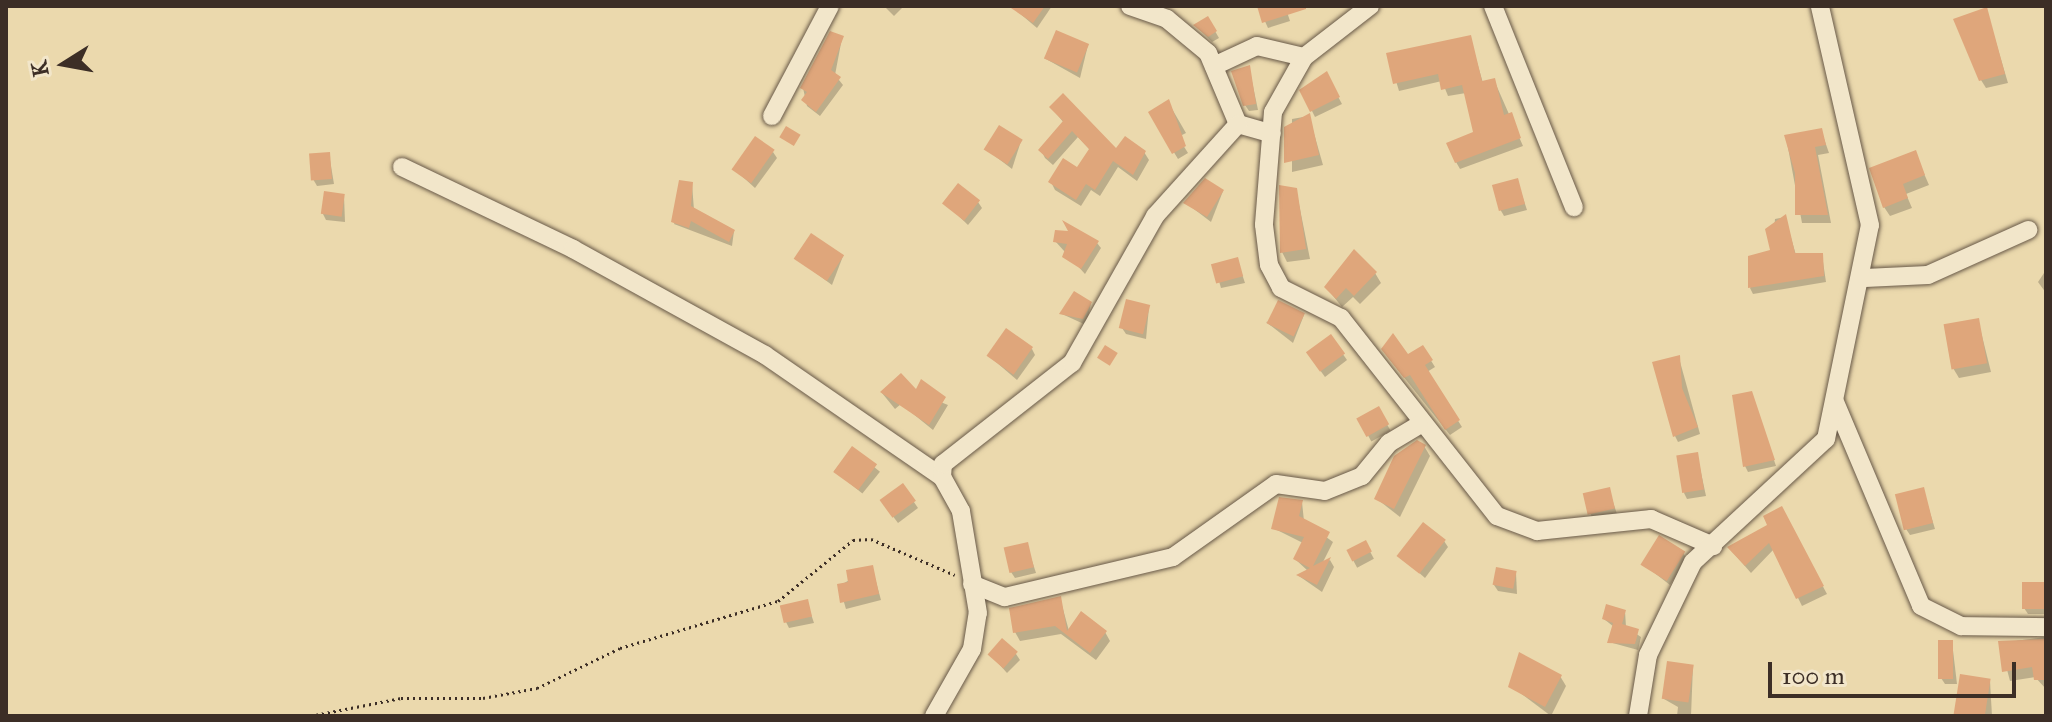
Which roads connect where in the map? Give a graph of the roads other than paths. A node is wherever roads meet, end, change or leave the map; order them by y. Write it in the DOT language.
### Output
graph roads {
  1 [pos="830,6"];
  2 [pos="1130,6"];
  3 [pos="1370,6"];
  4 [pos="1493,6"];
  5 [pos="1820,6"];
  6 [pos="1304,57"];
  7 [pos="1214,66"];
  8 [pos="772,116"];
  9 [pos="1238,124"];
  10 [pos="1272,134"];
  11 [pos="402,167"];
  12 [pos="1574,207"];
  13 [pos="2028,230"];
  14 [pos="1865,278"];
  15 [pos="1835,402"];
  16 [pos="1419,425"];
  17 [pos="942,477"];
  18 [pos="1713,546"];
  19 [pos="972,584"];
  20 [pos="2046,627"];
  21 [pos="934,716"];
  22 [pos="1638,716"];
  1 -- 8 [label="street"];
  2 -- 7 [label="street"];
  3 -- 6 [label="street"];
  4 -- 12 [label="street"];
  5 -- 14 [label="street"];
  6 -- 7 [label="street"];
  6 -- 10 [label="street"];
  7 -- 9 [label="street"];
  9 -- 10 [label="street"];
  9 -- 17 [label="street"];
  10 -- 16 [label="street"];
  11 -- 17 [label="street"];
  13 -- 14 [label="street"];
  14 -- 15 [label="street"];
  15 -- 18 [label="street"];
  15 -- 20 [label="street"];
  16 -- 18 [label="street"];
  16 -- 19 [label="street"];
  17 -- 19 [label="street"];
  18 -- 22 [label="street"];
  19 -- 21 [label="street"];
}
